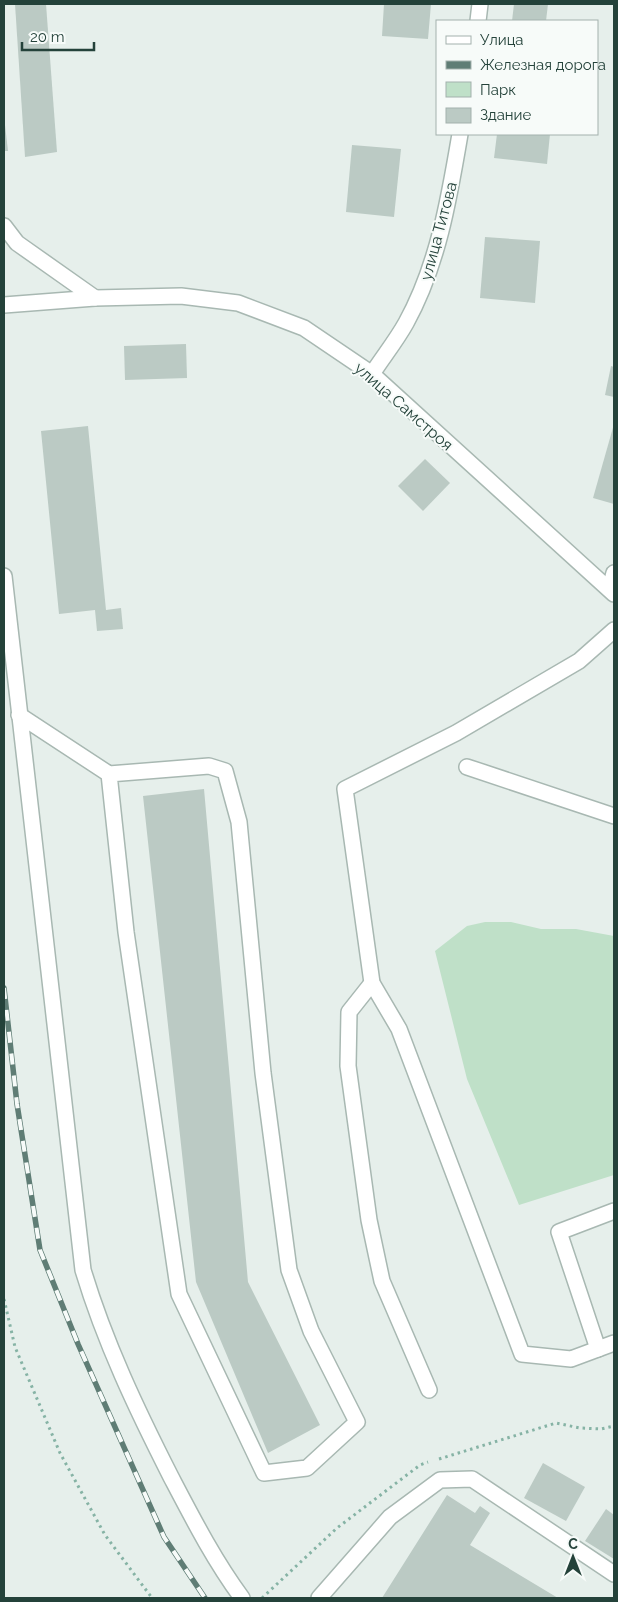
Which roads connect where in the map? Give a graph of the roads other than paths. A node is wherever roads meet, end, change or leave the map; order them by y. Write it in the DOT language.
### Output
graph roads {
  1 [pos="480,4"];
  2 [pos="478,20"];
  3 [pos="460,135"];
  4 [pos="4,226"];
  5 [pos="94,298"];
  6 [pos="4,305"];
  7 [pos="372,374"];
  8 [pos="614,573"];
  9 [pos="4,576"];
  10 [pos="612,591"];
  11 [pos="614,630"];
  12 [pos="19,715"];
  13 [pos="468,767"];
  14 [pos="109,774"];
  15 [pos="614,816"];
  16 [pos="372,983"];
  17 [pos="614,1211"];
  18 [pos="614,1343"];
  19 [pos="598,1349"];
  20 [pos="429,1390"];
  21 [pos="614,1574"];
  22 [pos="242,1598"];
  23 [pos="319,1598"];
  1 -- 2 [label="street"];
  3 -- 7 [label="street, улица Титова"];
  4 -- 5 [label="street"];
  5 -- 6 [label="street, улица Самстроя"];
  5 -- 7 [label="street, улица Самстроя"];
  7 -- 10 [label="street, улица Самстроя"];
  8 -- 10 [label="street"];
  9 -- 12 [label="street"];
  11 -- 16 [label="street"];
  12 -- 14 [label="street"];
  12 -- 22 [label="street"];
  13 -- 15 [label="street"];
  14 -- 14 [label="street"];
  16 -- 19 [label="street"];
  16 -- 20 [label="street"];
  17 -- 19 [label="street"];
  18 -- 19 [label="street"];
  21 -- 23 [label="street"];
}
